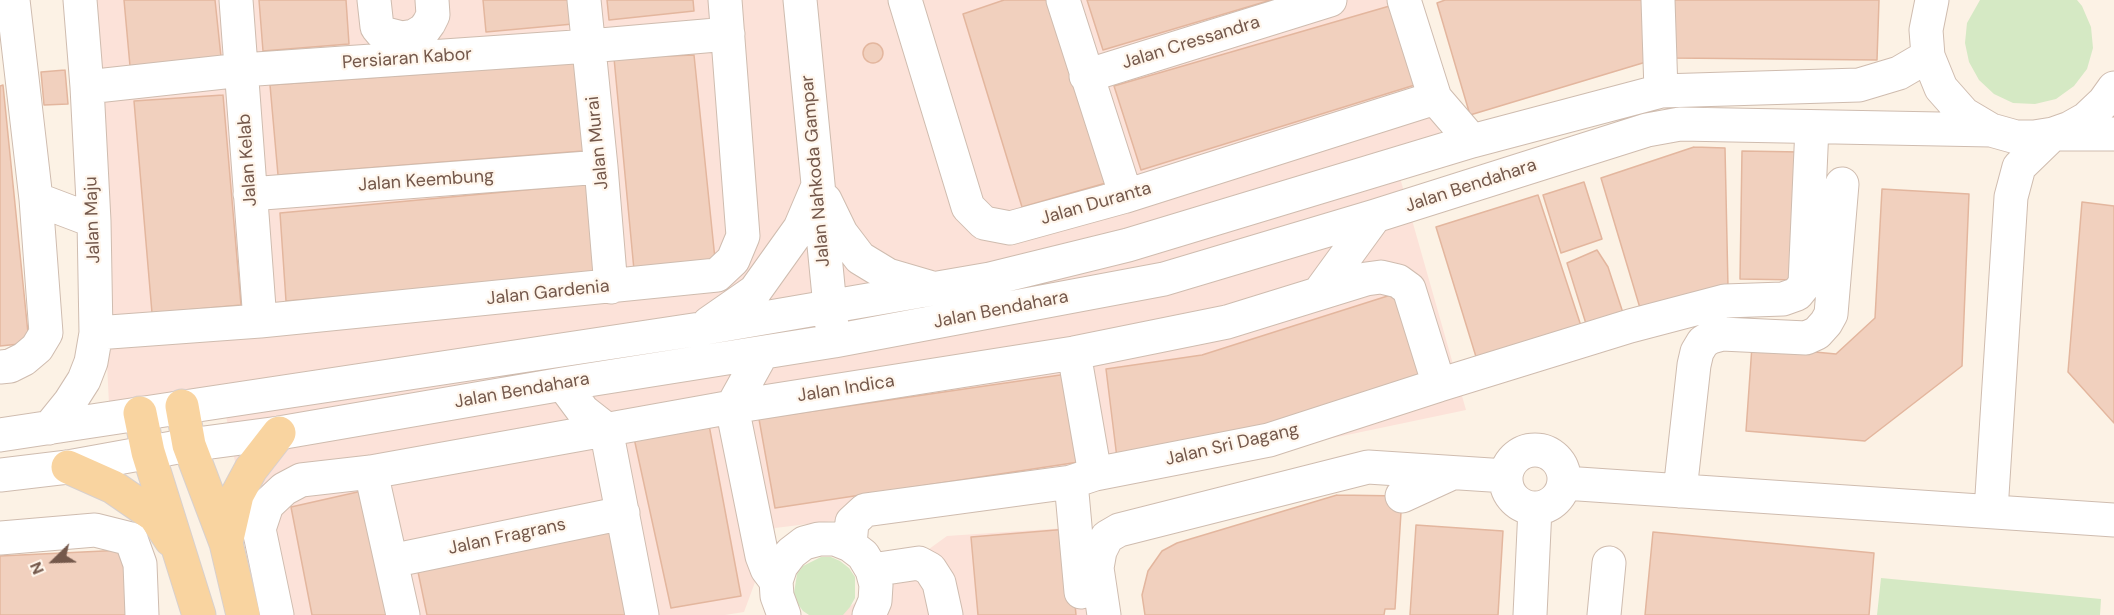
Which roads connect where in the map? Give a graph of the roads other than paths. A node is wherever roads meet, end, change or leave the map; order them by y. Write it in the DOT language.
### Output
graph roads {
  1 [pos="13,0"];
  2 [pos="80,0"];
  3 [pos="236,0"];
  4 [pos="374,0"];
  5 [pos="432,0"];
  6 [pos="584,0"];
  7 [pos="725,0"];
  8 [pos="800,0"];
  9 [pos="905,0"];
  10 [pos="1063,0"];
  11 [pos="1330,0"];
  12 [pos="1404,0"];
  13 [pos="1658,0"];
  14 [pos="1932,0"];
  15 [pos="728,34"];
  16 [pos="589,46"];
  17 [pos="1928,56"];
  18 [pos="242,70"];
  19 [pos="1086,76"];
  20 [pos="87,87"];
  21 [pos="2114,88"];
  22 [pos="1661,91"];
  23 [pos="1435,98"];
  24 [pos="1345,126"];
  25 [pos="1812,127"];
  26 [pos="1991,130"];
  27 [pos="2053,134"];
  28 [pos="2114,134"];
  29 [pos="1472,141"];
  30 [pos="601,167"];
  31 [pos="1359,174"];
  32 [pos="1842,184"];
  33 [pos="818,185"];
  34 [pos="250,194"];
  35 [pos="1126,196"];
  36 [pos="36,199"];
  37 [pos="1376,216"];
  38 [pos="94,221"];
  39 [pos="611,287"];
  40 [pos="936,289"];
  41 [pos="1319,293"];
  42 [pos="829,306"];
  43 [pos="260,321"];
  44 [pos="700,329"];
  45 [pos="96,333"];
  46 [pos="834,341"];
  47 [pos="762,353"];
  48 [pos="1074,353"];
  49 [pos="0,367"];
  50 [pos="563,384"];
  51 [pos="1439,385"];
  52 [pos="182,406"];
  53 [pos="732,407"];
  54 [pos="140,413"];
  55 [pos="50,428"];
  56 [pos="606,429"];
  57 [pos="279,433"];
  58 [pos="0,435"];
  59 [pos="189,445"];
  60 [pos="148,452"];
  61 [pos="68,467"];
  62 [pos="371,472"];
  63 [pos="1454,472"];
  64 [pos="0,475"];
  65 [pos="1506,476"];
  66 [pos="1083,478"];
  67 [pos="1564,483"];
  68 [pos="1680,491"];
  69 [pos="1402,496"];
  70 [pos="1535,508"];
  71 [pos="1991,511"];
  72 [pos="623,513"];
  73 [pos="2114,520"];
  74 [pos="0,538"];
  75 [pos="226,543"];
  76 [pos="850,544"];
  77 [pos="181,554"];
  78 [pos="391,561"];
  79 [pos="1609,563"];
  80 [pos="872,570"];
  81 [pos="776,581"];
  82 [pos="142,615"];
  83 [pos="199,615"];
  84 [pos="243,615"];
  85 [pos="277,615"];
  86 [pos="403,615"];
  87 [pos="642,615"];
  88 [pos="784,615"];
  89 [pos="869,615"];
  90 [pos="946,615"];
  91 [pos="1083,615"];
  92 [pos="1104,615"];
  93 [pos="1530,615"];
  94 [pos="1604,615"];
  1 -- 36 [label="street"];
  2 -- 20 [label="street, Jalan Maju"];
  3 -- 18 [label="street, Jalan Kelab"];
  4 -- 5 [label="street"];
  6 -- 16 [label="street, Jalan Murai"];
  7 -- 15 [label="street, Jalan Gardenia"];
  8 -- 33 [label="street, Jalan Nahkoda Gampar"];
  9 -- 35 [label="street, Jalan Duranta"];
  10 -- 19 [label="street"];
  11 -- 19 [label="street, Jalan Cressandra"];
  12 -- 23 [label="street"];
  13 -- 22 [label="street"];
  14 -- 17 [label="street"];
  15 -- 16 [label="street, Persiaran Kabor"];
  15 -- 39 [label="street, Jalan Gardenia"];
  16 -- 18 [label="street, Persiaran Kabor"];
  16 -- 30 [label="street, Jalan Murai"];
  17 -- 22 [label="street, Jalan Bendahara"];
  17 -- 26 [label="street"];
  18 -- 20 [label="street, Persiaran Kabor"];
  18 -- 34 [label="street, Jalan Kelab"];
  19 -- 35 [label="street"];
  20 -- 38 [label="street, Jalan Maju"];
  21 -- 27 [label="street"];
  22 -- 29 [label="street, Jalan Bendahara"];
  23 -- 24 [label="street, Jalan Duranta"];
  23 -- 29 [label="street"];
  24 -- 31 [label="street"];
  24 -- 35 [label="street, Jalan Duranta"];
  25 -- 26 [label="street, Jalan Bendahara"];
  25 -- 37 [label="street, Jalan Bendahara"];
  25 -- 51 [label="street, Jalan Sri Dagang"];
  26 -- 27 [label="street"];
  27 -- 28 [label="street"];
  27 -- 71 [label="street"];
  29 -- 31 [label="street, Jalan Bendahara"];
  30 -- 34 [label="street, Jalan Keembung"];
  30 -- 39 [label="street, Jalan Murai"];
  31 -- 40 [label="street, Jalan Bendahara"];
  32 -- 68 [label="street"];
  33 -- 40 [label="street"];
  33 -- 42 [label="street, Jalan Nahkoda Gampar"];
  33 -- 44 [label="street"];
  34 -- 43 [label="street, Jalan Kelab"];
  36 -- 38 [label="street"];
  36 -- 49 [label="street"];
  37 -- 41 [label="street"];
  37 -- 46 [label="street, Jalan Bendahara"];
  38 -- 45 [label="street, Jalan Maju"];
  39 -- 43 [label="street, Jalan Gardenia"];
  40 -- 42 [label="street, Jalan Bendahara"];
  41 -- 48 [label="street, Jalan Indica"];
  41 -- 51 [label="street"];
  42 -- 44 [label="street, Jalan Bendahara"];
  42 -- 46 [label="street, Jalan Nahkoda Gampar"];
  43 -- 45 [label="street, Jalan Gardenia"];
  44 -- 52 [label="street, Jalan Bendahara"];
  45 -- 55 [label="street, Jalan Maju"];
  46 -- 47 [label="street, Jalan Bendahara"];
  47 -- 50 [label="street, Jalan Bendahara"];
  47 -- 53 [label="street"];
  48 -- 53 [label="street, Jalan Indica"];
  48 -- 66 [label="street"];
  50 -- 56 [label="street"];
  50 -- 57 [label="street, Jalan Bendahara"];
  51 -- 66 [label="street, Jalan Sri Dagang"];
  52 -- 54 [label="street, Jalan Bendahara"];
  52 -- 59 [label="main road"];
  53 -- 56 [label="street, Jalan Indica"];
  53 -- 81 [label="street"];
  54 -- 55 [label="street, Jalan Bendahara"];
  54 -- 60 [label="main road"];
  55 -- 58 [label="street, Jalan Bendahara"];
  56 -- 62 [label="street, Jalan Indica"];
  56 -- 72 [label="street"];
  57 -- 59 [label="street, Jalan Bendahara"];
  57 -- 75 [label="main road"];
  59 -- 60 [label="street, Jalan Bendahara"];
  59 -- 75 [label="main road"];
  60 -- 61 [label="street, Jalan Bendahara"];
  60 -- 77 [label="main road"];
  61 -- 64 [label="street, Jalan Bendahara"];
  61 -- 77 [label="main road"];
  62 -- 78 [label="street"];
  62 -- 85 [label="street"];
  63 -- 65 [label="street"];
  63 -- 69 [label="street"];
  63 -- 92 [label="street"];
  65 -- 67 [label="street"];
  65 -- 70 [label="street"];
  66 -- 76 [label="street, Jalan Sri Dagang"];
  66 -- 91 [label="street"];
  67 -- 68 [label="street"];
  67 -- 70 [label="street"];
  68 -- 71 [label="street"];
  70 -- 93 [label="street"];
  71 -- 73 [label="street"];
  72 -- 78 [label="street, Jalan Fragrans"];
  72 -- 87 [label="street"];
  74 -- 82 [label="street"];
  75 -- 84 [label="main road"];
  76 -- 80 [label="street"];
  76 -- 81 [label="street"];
  77 -- 83 [label="main road"];
  78 -- 86 [label="street"];
  79 -- 94 [label="street"];
  80 -- 89 [label="street"];
  80 -- 90 [label="street"];
  81 -- 88 [label="street"];
}
